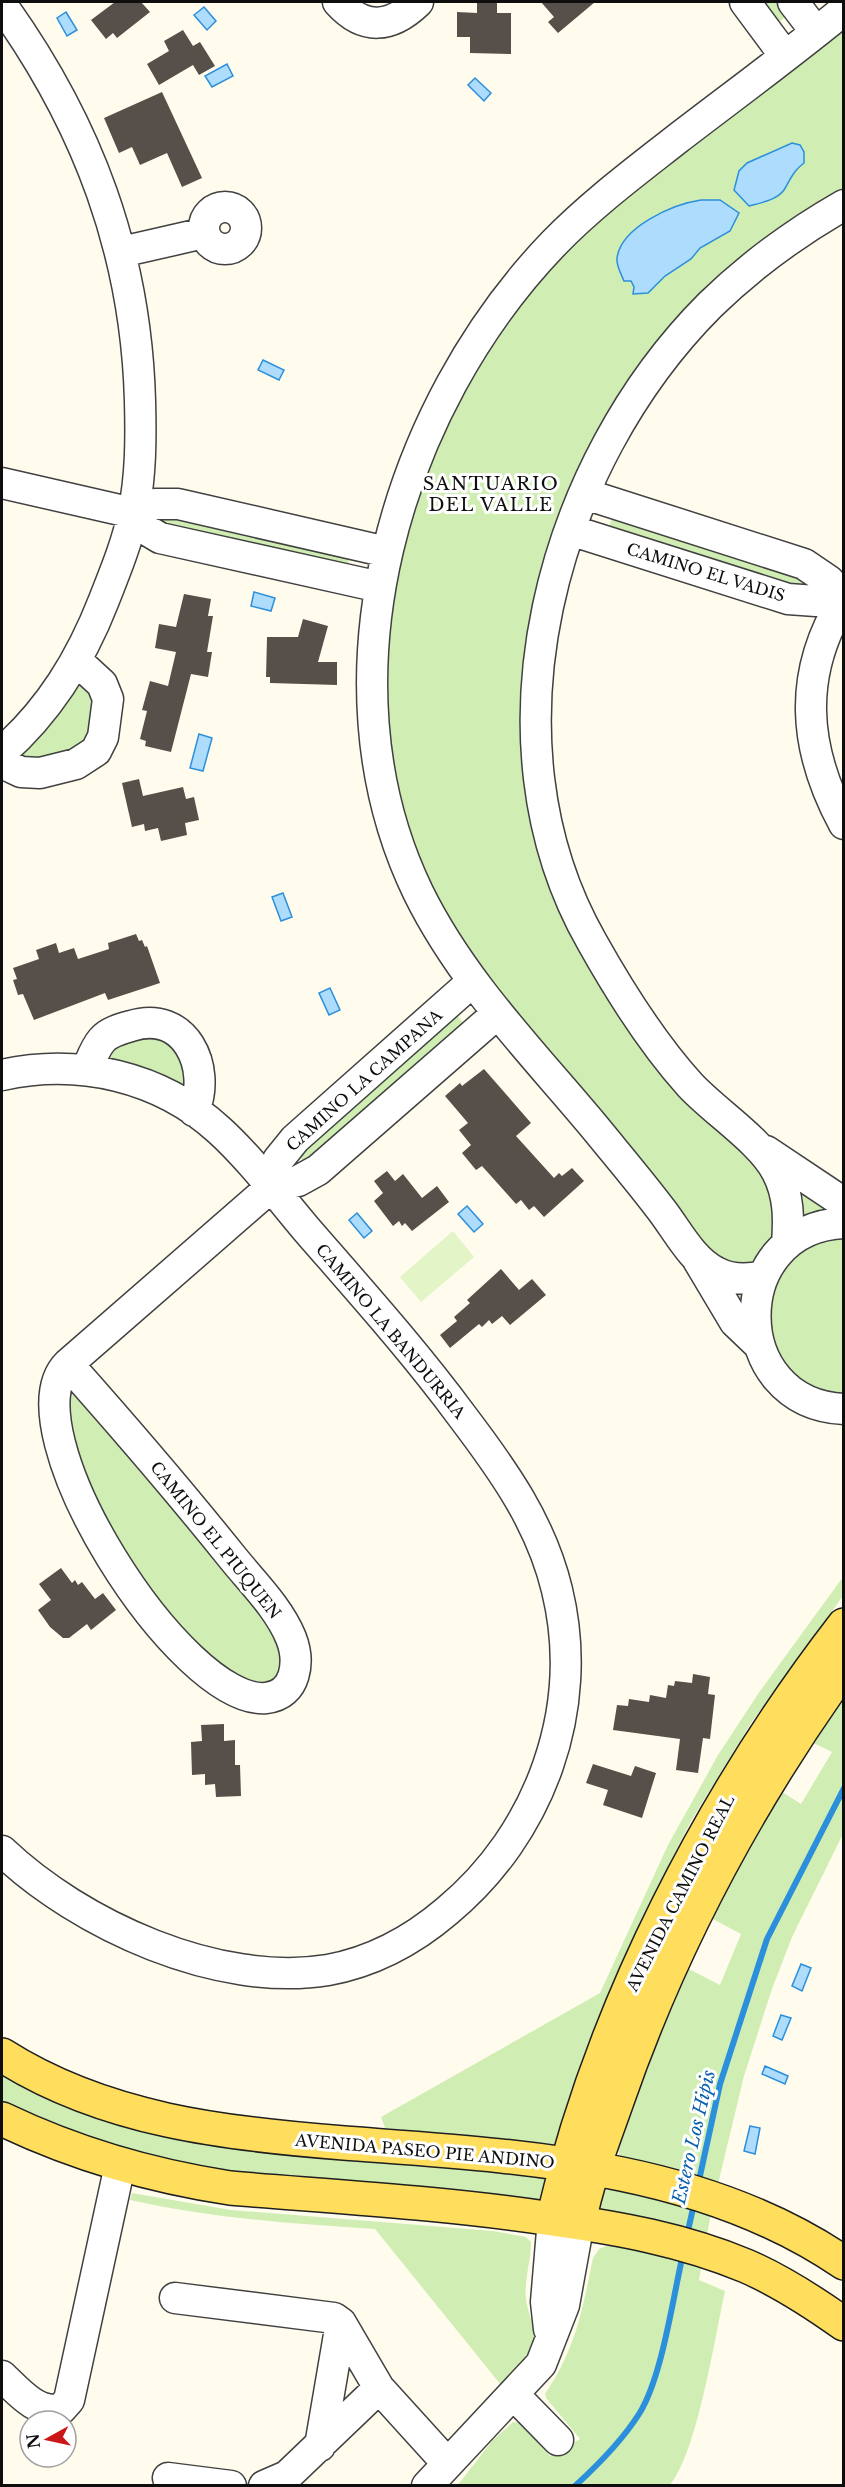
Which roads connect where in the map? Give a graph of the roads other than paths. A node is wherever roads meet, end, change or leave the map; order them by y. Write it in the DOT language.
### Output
graph roads {
  1 [pos="338,2"];
  2 [pos="418,2"];
  3 [pos="745,2"];
  4 [pos="793,2"];
  5 [pos="2,5"];
  6 [pos="843,10"];
  7 [pos="816,32"];
  8 [pos="785,56"];
  9 [pos="843,205"];
  10 [pos="204,233"];
  11 [pos="121,252"];
  12 [pos="2,483"];
  13 [pos="585,494"];
  14 [pos="133,513"];
  15 [pos="570,530"];
  16 [pos="387,552"];
  17 [pos="380,587"];
  18 [pos="843,598"];
  19 [pos="77,661"];
  20 [pos="2,752"];
  21 [pos="2,763"];
  22 [pos="843,824"];
  23 [pos="472,982"];
  24 [pos="498,1013"];
  25 [pos="87,1069"];
  26 [pos="2,1075"];
  27 [pos="194,1111"];
  28 [pos="758,1147"];
  29 [pos="270,1188"];
  30 [pos="843,1203"];
  31 [pos="843,1223"];
  32 [pos="787,1244"];
  33 [pos="697,1257"];
  34 [pos="763,1276"];
  35 [pos="758,1344"];
  36 [pos="68,1364"];
  37 [pos="843,1409"];
  38 [pos="843,1625"];
  39 [pos="843,1668"];
  40 [pos="2,1851"];
  41 [pos="2,2055"];
  42 [pos="2,2120"];
  43 [pos="120,2165"];
  44 [pos="580,2167"];
  45 [pos="566,2220"];
  46 [pos="843,2263"];
  47 [pos="175,2298"];
  48 [pos="341,2323"];
  49 [pos="843,2324"];
  50 [pos="2,2376"];
  51 [pos="379,2388"];
  52 [pos="514,2395"];
  53 [pos="558,2440"];
  54 [pos="320,2446"];
  55 [pos="447,2463"];
  56 [pos="168,2478"];
  57 [pos="231,2486"];
  58 [pos="264,2486"];
  59 [pos="427,2486"];
  1 -- 2 [label="street"];
  3 -- 8 [label="street"];
  4 -- 7 [label="street"];
  5 -- 11 [label="street"];
  6 -- 7 [label="street"];
  7 -- 8 [label="street"];
  8 -- 16 [label="street"];
  9 -- 13 [label="street"];
  10 -- 11 [label="street"];
  11 -- 14 [label="street"];
  12 -- 14 [label="street"];
  13 -- 15 [label="street"];
  13 -- 18 [label="street"];
  14 -- 16 [label="street"];
  14 -- 17 [label="street"];
  14 -- 19 [label="street"];
  15 -- 18 [label="street, CAMINO EL VADIS"];
  15 -- 28 [label="street"];
  16 -- 17 [label="street"];
  17 -- 23 [label="street"];
  18 -- 22 [label="street"];
  19 -- 20 [label="street"];
  19 -- 21 [label="street"];
  23 -- 24 [label="street"];
  23 -- 29 [label="street, CAMINO LA CAMPANA"];
  24 -- 29 [label="street"];
  24 -- 33 [label="street"];
  25 -- 26 [label="street, CAMINO LA BANDURRIA"];
  25 -- 27 [label="street, CAMINO LA BANDURRIA"];
  25 -- 27 [label="street"];
  27 -- 29 [label="street, CAMINO LA BANDURRIA"];
  28 -- 30 [label="street"];
  28 -- 32 [label="street"];
  29 -- 36 [label="street"];
  29 -- 40 [label="street, CAMINO LA BANDURRIA"];
  31 -- 32 [label="street"];
  32 -- 34 [label="street"];
  33 -- 34 [label="street"];
  33 -- 35 [label="street"];
  34 -- 35 [label="street"];
  35 -- 37 [label="street"];
  36 -- 36 [label="street, CAMINO EL PIUQUEN"];
  38 -- 44 [label="main road, AVENIDA CAMINO REAL"];
  39 -- 44 [label="main road, AVENIDA CAMINO REAL"];
  41 -- 44 [label="main road, AVENIDA PASEO PIE ANDINO"];
  42 -- 43 [label="main road"];
  43 -- 45 [label="main road"];
  43 -- 50 [label="street"];
  44 -- 45 [label="main road, AVENIDA CAMINO REAL"];
  44 -- 46 [label="main road, AVENIDA PASEO PIE ANDINO"];
  45 -- 49 [label="main road"];
  45 -- 52 [label="street"];
  47 -- 48 [label="street"];
  48 -- 51 [label="street"];
  48 -- 54 [label="street"];
  51 -- 54 [label="street"];
  51 -- 55 [label="street"];
  52 -- 53 [label="street"];
  52 -- 55 [label="street"];
  54 -- 58 [label="street"];
  55 -- 59 [label="street"];
  56 -- 57 [label="street"];
}
